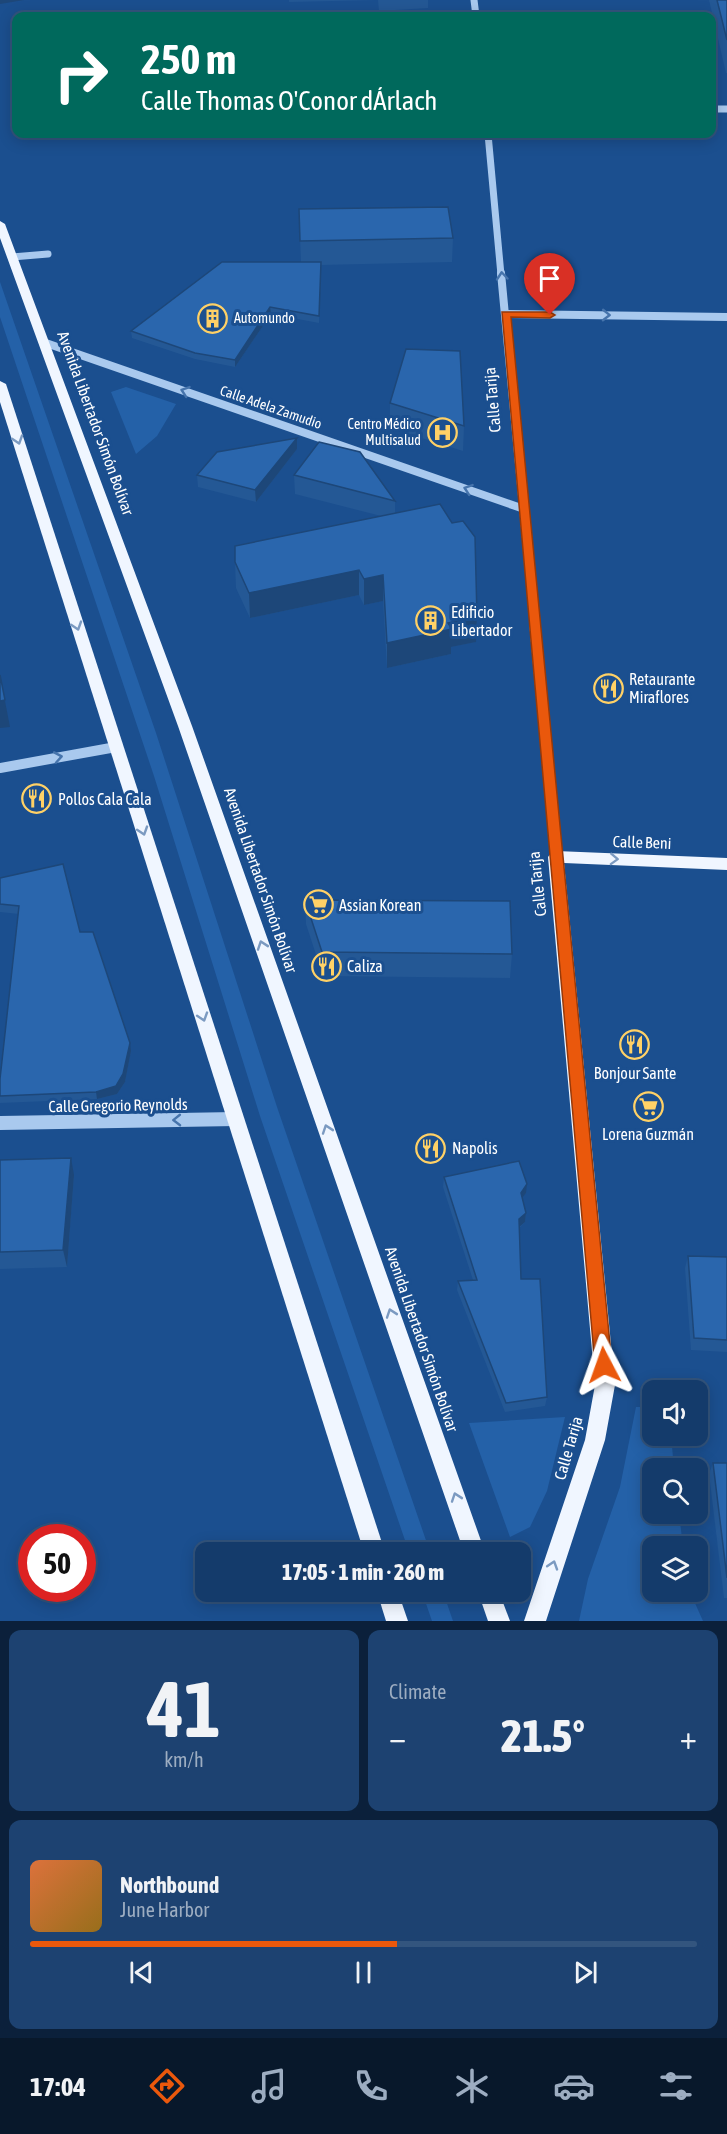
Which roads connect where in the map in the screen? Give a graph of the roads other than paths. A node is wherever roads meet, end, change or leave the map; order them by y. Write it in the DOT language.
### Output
graph roads {
  1 [pos="488,138"];
  2 [pos="0,224"];
  3 [pos="48,254"];
  4 [pos="12,257"];
  5 [pos="506,314"];
  6 [pos="727,317"];
  7 [pos="43,342"];
  8 [pos="2,394"];
  9 [pos="524,509"];
  10 [pos="116,747"];
  11 [pos="0,768"];
  12 [pos="556,857"];
  13 [pos="727,864"];
  14 [pos="236,1119"];
  15 [pos="0,1123"];
  16 [pos="372,1542"];
  17 [pos="471,1542"];
  18 [pos="390,1602"];
  19 [pos="492,1602"];
  20 [pos="397,1621"];
  21 [pos="499,1621"];
  22 [pos="535,1621"];
  5 -- 1 [label="street, Calle Tarija, one-way"];
  2 -- 4 [label="main road, Avenida Libertador Simón Bolívar"];
  3 -- 4 [label="street"];
  4 -- 7 [label="main road, Avenida Libertador Simón Bolívar"];
  5 -- 6 [label="street, one-way"];
  5 -- 9 [label="street, Calle Tarija"];
  9 -- 7 [label="street, Calle Adela Zamudio, one-way"];
  17 -- 7 [label="main road, Avenida Libertador Simón Bolívar, one-way"];
  8 -- 10 [label="main road, one-way"];
  9 -- 12 [label="street, Calle Tarija"];
  11 -- 10 [label="street, one-way"];
  10 -- 14 [label="main road, one-way"];
  12 -- 13 [label="main road, Calle Beni, one-way"];
  22 -- 12 [label="main road, Calle Tarija, one-way"];
  14 -- 15 [label="street, Calle Gregorio Reynolds, one-way"];
  14 -- 16 [label="main road"];
  18 -- 20 [label="main road"];
  19 -- 21 [label="main road"];
}
